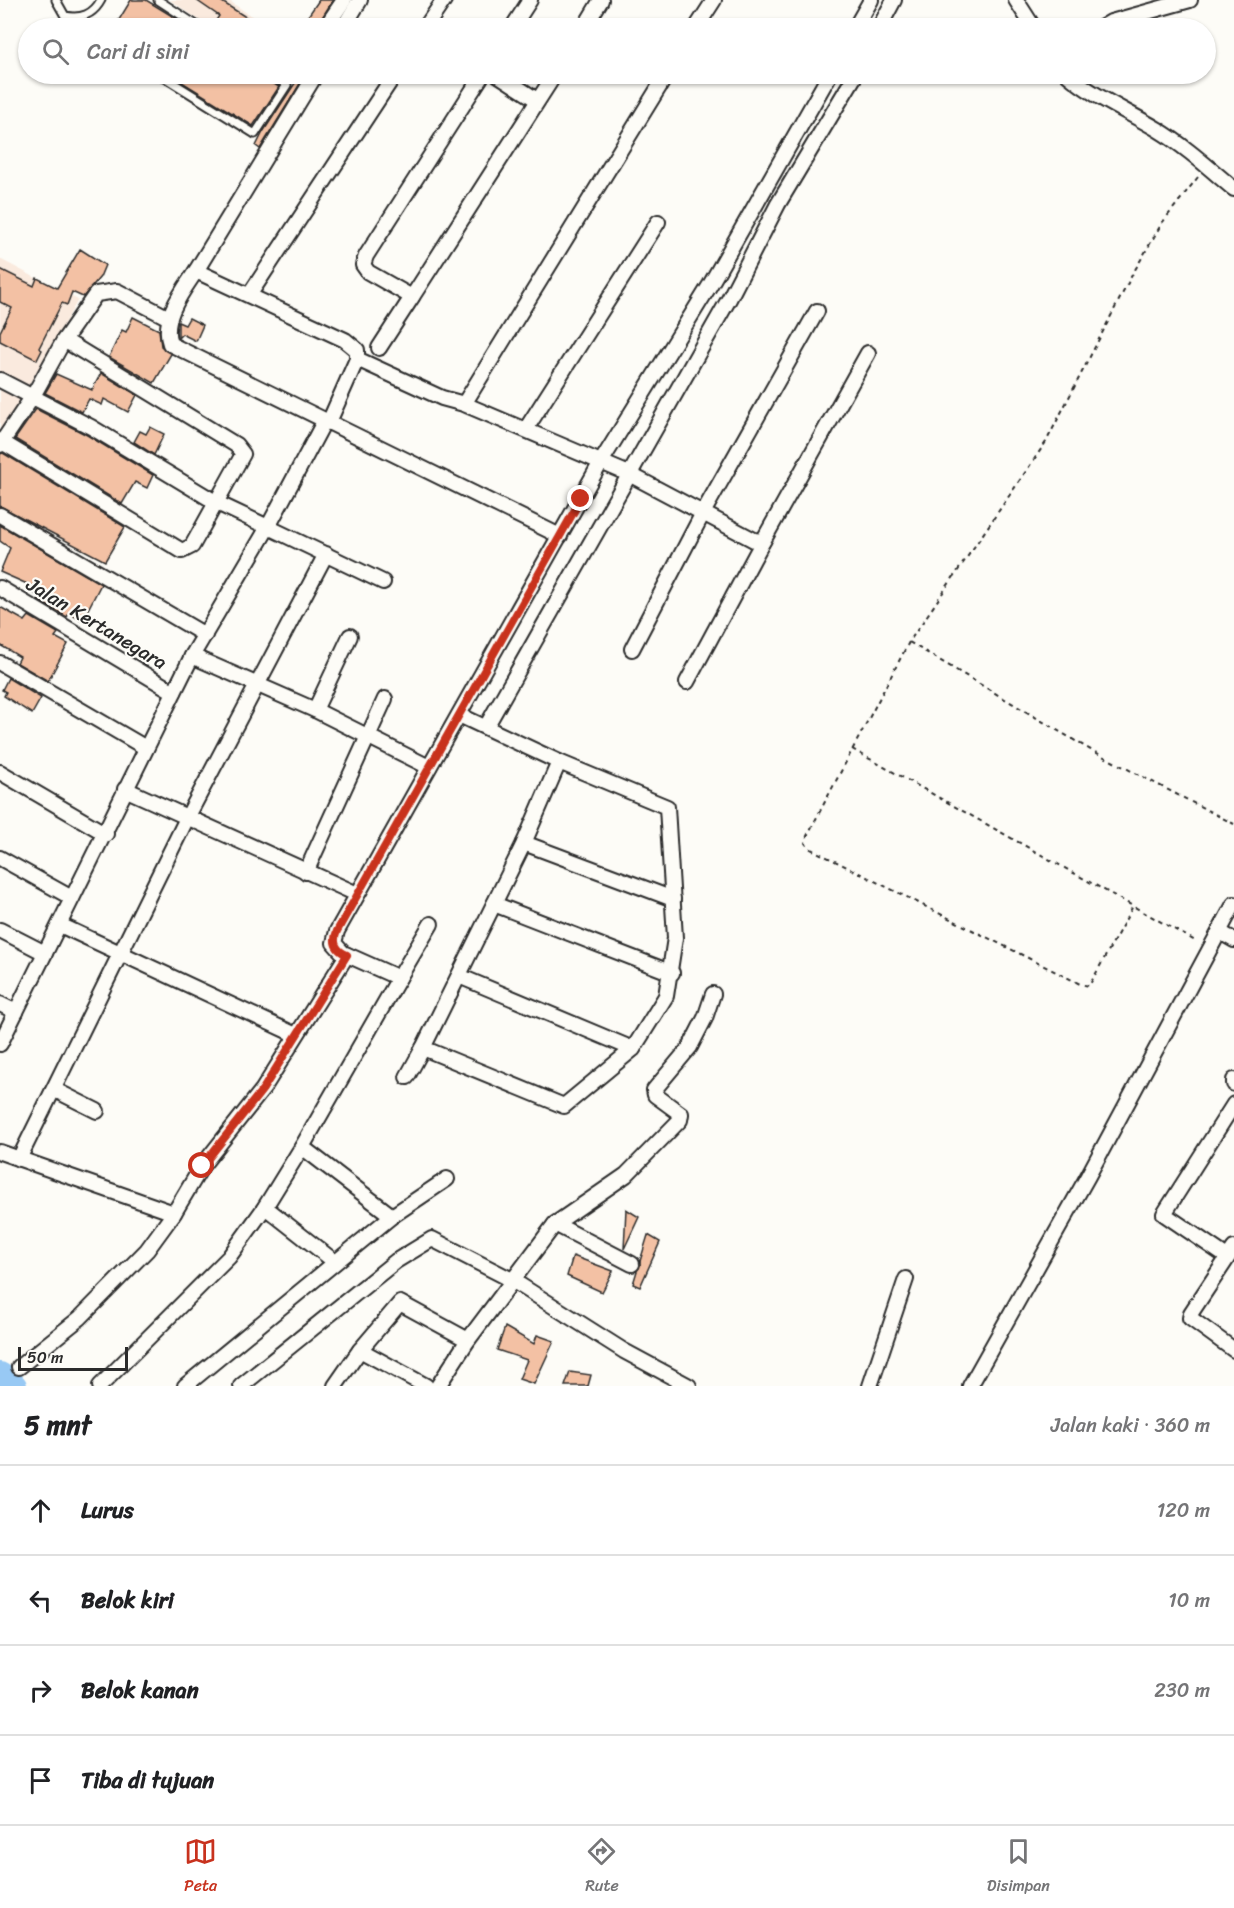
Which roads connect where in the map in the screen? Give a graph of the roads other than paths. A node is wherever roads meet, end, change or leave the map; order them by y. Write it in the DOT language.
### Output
graph roads {
  1 [pos="57,0"];
  2 [pos="101,0"];
  3 [pos="158,0"];
  4 [pos="344,0"];
  5 [pos="360,0"];
  6 [pos="444,0"];
  7 [pos="530,0"];
  8 [pos="601,0"];
  9 [pos="714,0"];
  10 [pos="872,0"];
  11 [pos="894,0"];
  12 [pos="1016,0"];
  13 [pos="1190,0"];
  14 [pos="74,18"];
  15 [pos="80,18"];
  16 [pos="186,18"];
  17 [pos="332,18"];
  18 [pos="349,18"];
  19 [pos="432,18"];
  20 [pos="518,18"];
  21 [pos="590,18"];
  22 [pos="702,18"];
  23 [pos="861,18"];
  24 [pos="884,18"];
  25 [pos="1028,18"];
  26 [pos="1125,18"];
  27 [pos="175,84"];
  28 [pos="285,84"];
  29 [pos="310,84"];
  30 [pos="388,84"];
  31 [pos="477,84"];
  32 [pos="512,84"];
  33 [pos="548,84"];
  34 [pos="661,84"];
  35 [pos="824,84"];
  36 [pos="850,84"];
  37 [pos="1079,84"];
  38 [pos="537,100"];
  39 [pos="1234,170"];
  40 [pos="1230,185"];
  41 [pos="658,222"];
  42 [pos="196,272"];
  43 [pos="250,294"];
  44 [pos="412,297"];
  45 [pos="817,311"];
  46 [pos="169,318"];
  47 [pos="64,340"];
  48 [pos="379,348"];
  49 [pos="868,353"];
  50 [pos="357,360"];
  51 [pos="0,380"];
  52 [pos="33,396"];
  53 [pos="464,404"];
  54 [pos="327,421"];
  55 [pos="526,429"];
  56 [pos="1,444"];
  57 [pos="601,462"];
  58 [pos="629,474"];
  59 [pos="216,503"];
  60 [pos="704,511"];
  61 [pos="0,515"];
  62 [pos="268,527"];
  63 [pos="560,536"];
  64 [pos="763,541"];
  65 [pos="326,554"];
  66 [pos="383,582"];
  67 [pos="0,588"];
  68 [pos="205,635"];
  69 [pos="350,636"];
  70 [pos="632,649"];
  71 [pos="192,656"];
  72 [pos="0,663"];
  73 [pos="687,682"];
  74 [pos="255,685"];
  75 [pos="174,692"];
  76 [pos="385,699"];
  77 [pos="315,710"];
  78 [pos="459,715"];
  79 [pos="486,727"];
  80 [pos="368,735"];
  81 [pos="146,748"];
  82 [pos="559,762"];
  83 [pos="429,767"];
  84 [pos="0,772"];
  85 [pos="125,789"];
  86 [pos="188,816"];
  87 [pos="106,834"];
  88 [pos="524,843"];
  89 [pos="0,858"];
  90 [pos="306,872"];
  91 [pos="357,894"];
  92 [pos="72,898"];
  93 [pos="673,899"];
  94 [pos="494,904"];
  95 [pos="1234,904"];
  96 [pos="431,924"];
  97 [pos="60,925"];
  98 [pos="0,930"];
  99 [pos="1220,932"];
  100 [pos="1234,940"];
  101 [pos="123,952"];
  102 [pos="45,953"];
  103 [pos="347,955"];
  104 [pos="672,973"];
  105 [pos="459,976"];
  106 [pos="399,978"];
  107 [pos="713,994"];
  108 [pos="0,1004"];
  109 [pos="15,1012"];
  110 [pos="297,1035"];
  111 [pos="0,1044"];
  112 [pos="423,1048"];
  113 [pos="633,1049"];
  114 [pos="406,1077"];
  115 [pos="55,1090"];
  116 [pos="1234,1104"];
  117 [pos="97,1111"];
  118 [pos="302,1148"];
  119 [pos="0,1152"];
  120 [pos="19,1159"];
  121 [pos="447,1179"];
  122 [pos="265,1207"];
  123 [pos="174,1213"];
  124 [pos="392,1216"];
  125 [pos="555,1224"];
  126 [pos="1231,1252"];
  127 [pos="335,1262"];
  128 [pos="632,1264"];
  129 [pos="906,1279"];
  130 [pos="512,1280"];
  131 [pos="468,1340"];
  132 [pos="360,1350"];
  133 [pos="1234,1350"];
  134 [pos="19,1367"];
  135 [pos="100,1386"];
  136 [pos="185,1386"];
  137 [pos="241,1386"];
  138 [pos="335,1386"];
  139 [pos="426,1386"];
  140 [pos="438,1386"];
  141 [pos="689,1386"];
  142 [pos="870,1386"];
  143 [pos="970,1386"];
  1 -- 14 [label="lane"];
  2 -- 15 [label="lane"];
  3 -- 16 [label="lane"];
  4 -- 17 [label="street"];
  5 -- 18 [label="street"];
  6 -- 19 [label="street"];
  7 -- 20 [label="street"];
  8 -- 21 [label="street"];
  9 -- 22 [label="street"];
  10 -- 23 [label="street"];
  11 -- 24 [label="street"];
  12 -- 25 [label="street"];
  13 -- 26 [label="street"];
  27 -- 28 [label="lane"];
  29 -- 42 [label="street"];
  30 -- 43 [label="street"];
  31 -- 44 [label="street"];
  32 -- 38 [label="street"];
  33 -- 38 [label="street"];
  34 -- 53 [label="street"];
  35 -- 57 [label="street"];
  36 -- 58 [label="street"];
  37 -- 40 [label="street"];
  38 -- 44 [label="street"];
  39 -- 40 [label="street"];
  41 -- 55 [label="street"];
  42 -- 43 [label="street"];
  42 -- 46 [label="street"];
  43 -- 50 [label="street"];
  44 -- 48 [label="street"];
  45 -- 60 [label="street"];
  46 -- 47 [label="street"];
  46 -- 54 [label="street"];
  47 -- 52 [label="street"];
  47 -- 59 [label="street"];
  49 -- 64 [label="street"];
  50 -- 53 [label="street"];
  50 -- 54 [label="street"];
  51 -- 52 [label="street"];
  52 -- 56 [label="street"];
  52 -- 59 [label="street"];
  53 -- 55 [label="street"];
  54 -- 62 [label="street"];
  54 -- 63 [label="street"];
  55 -- 57 [label="street"];
  56 -- 59 [label="street"];
  57 -- 58 [label="street"];
  57 -- 63 [label="street"];
  58 -- 60 [label="street"];
  58 -- 79 [label="street"];
  59 -- 62 [label="street"];
  60 -- 64 [label="street"];
  60 -- 70 [label="street"];
  61 -- 68 [label="street"];
  62 -- 65 [label="street"];
  62 -- 68 [label="street"];
  63 -- 78 [label="street"];
  64 -- 73 [label="street"];
  65 -- 66 [label="street"];
  65 -- 74 [label="street"];
  67 -- 75 [label="street, Jalan Kertanegara"];
  68 -- 71 [label="street"];
  69 -- 77 [label="street"];
  71 -- 74 [label="street"];
  71 -- 75 [label="street"];
  72 -- 81 [label="street"];
  74 -- 77 [label="street"];
  74 -- 86 [label="street"];
  75 -- 81 [label="street"];
  76 -- 80 [label="street"];
  77 -- 80 [label="street"];
  78 -- 79 [label="street"];
  78 -- 83 [label="street"];
  79 -- 82 [label="street"];
  80 -- 83 [label="street"];
  80 -- 90 [label="street"];
  81 -- 85 [label="street"];
  82 -- 88 [label="street"];
  82 -- 93 [label="street"];
  83 -- 91 [label="street"];
  84 -- 87 [label="street"];
  85 -- 86 [label="street"];
  85 -- 87 [label="street"];
  86 -- 90 [label="street"];
  86 -- 101 [label="street"];
  87 -- 92 [label="street"];
  88 -- 93 [label="street"];
  88 -- 94 [label="street"];
  89 -- 92 [label="street"];
  90 -- 91 [label="street"];
  91 -- 103 [label="street"];
  92 -- 97 [label="street"];
  93 -- 104 [label="street"];
  94 -- 104 [label="street"];
  94 -- 105 [label="street"];
  95 -- 99 [label="street"];
  96 -- 106 [label="street"];
  97 -- 101 [label="street"];
  97 -- 102 [label="street"];
  98 -- 102 [label="street"];
  99 -- 100 [label="street"];
  99 -- 143 [label="street"];
  101 -- 110 [label="street"];
  101 -- 115 [label="street"];
  102 -- 109 [label="street"];
  103 -- 106 [label="street"];
  103 -- 110 [label="street"];
  104 -- 113 [label="street"];
  105 -- 112 [label="street"];
  105 -- 113 [label="street"];
  106 -- 118 [label="street"];
  107 -- 125 [label="street"];
  108 -- 109 [label="street"];
  109 -- 111 [label="street"];
  110 -- 123 [label="street"];
  112 -- 113 [label="street"];
  112 -- 114 [label="street"];
  115 -- 117 [label="street"];
  115 -- 120 [label="street"];
  116 -- 126 [label="street"];
  118 -- 122 [label="street"];
  118 -- 124 [label="street"];
  119 -- 120 [label="street"];
  120 -- 123 [label="street"];
  121 -- 124 [label="street"];
  122 -- 127 [label="street"];
  122 -- 135 [label="street"];
  123 -- 134 [label="street"];
  124 -- 127 [label="street"];
  125 -- 128 [label="street"];
  125 -- 130 [label="street"];
  126 -- 133 [label="street"];
  127 -- 136 [label="street"];
  129 -- 142 [label="street"];
  130 -- 131 [label="street"];
  130 -- 137 [label="street"];
  130 -- 141 [label="street"];
  131 -- 132 [label="street"];
  131 -- 140 [label="street"];
  132 -- 138 [label="street"];
  132 -- 139 [label="street"];
}
